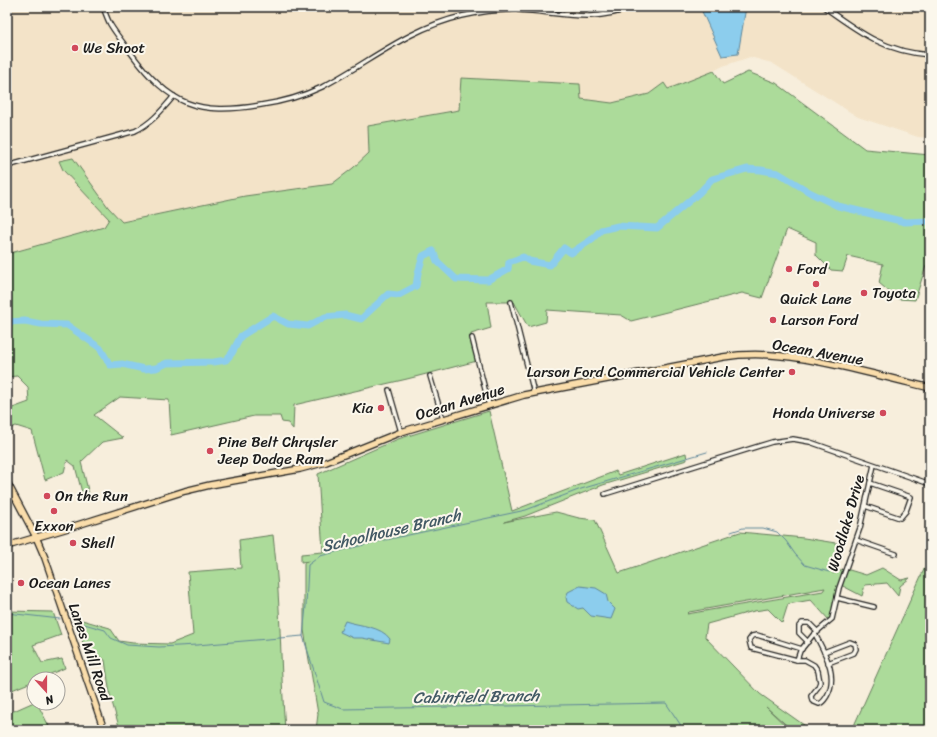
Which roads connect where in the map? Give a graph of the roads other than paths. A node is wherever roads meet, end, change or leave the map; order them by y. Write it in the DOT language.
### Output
graph roads {
  1 [pos="103,7"];
  2 [pos="632,7"];
  3 [pos="824,7"];
  4 [pos="930,55"];
  5 [pos="174,96"];
  6 [pos="7,166"];
  7 [pos="511,302"];
  8 [pos="472,338"];
  9 [pos="430,376"];
  10 [pos="930,388"];
  11 [pos="389,390"];
  12 [pos="534,393"];
  13 [pos="489,405"];
  14 [pos="443,419"];
  15 [pos="401,432"];
  16 [pos="874,465"];
  17 [pos="7,482"];
  18 [pos="870,483"];
  19 [pos="930,484"];
  20 [pos="605,494"];
  21 [pos="865,506"];
  22 [pos="36,537"];
  23 [pos="856,540"];
  24 [pos="7,546"];
  25 [pos="896,554"];
  26 [pos="837,598"];
  27 [pos="874,607"];
  28 [pos="816,633"];
  29 [pos="808,642"];
  30 [pos="802,649"];
  31 [pos="824,652"];
  32 [pos="797,660"];
  33 [pos="828,663"];
  34 [pos="104,730"];
  1 -- 5 [label="street"];
  2 -- 5 [label="street"];
  3 -- 4 [label="street"];
  5 -- 6 [label="street"];
  7 -- 12 [label="street"];
  8 -- 13 [label="street"];
  9 -- 14 [label="street"];
  10 -- 12 [label="main road, Ocean Avenue"];
  11 -- 15 [label="street"];
  12 -- 13 [label="main road, Ocean Avenue"];
  13 -- 14 [label="main road, Ocean Avenue"];
  14 -- 15 [label="main road, Ocean Avenue"];
  15 -- 22 [label="main road, Ocean Avenue"];
  16 -- 18 [label="street, Woodlake Drive"];
  16 -- 19 [label="street"];
  16 -- 20 [label="street"];
  17 -- 22 [label="main road, Lanes Mill Road"];
  18 -- 21 [label="street, Woodlake Drive"];
  18 -- 21 [label="street"];
  21 -- 23 [label="street, Woodlake Drive"];
  22 -- 24 [label="main road, Ocean Avenue"];
  22 -- 34 [label="main road, Lanes Mill Road"];
  23 -- 25 [label="street"];
  23 -- 26 [label="street, Woodlake Drive"];
  26 -- 27 [label="street"];
  26 -- 28 [label="street, Woodlake Drive"];
  28 -- 29 [label="street, Woodlake Drive"];
  28 -- 29 [label="street"];
  28 -- 31 [label="street"];
  29 -- 30 [label="street, Woodlake Drive"];
  30 -- 32 [label="street, Woodlake Drive"];
  30 -- 32 [label="street"];
  31 -- 33 [label="street"];
  31 -- 33 [label="street"];
  32 -- 33 [label="street"];
}
